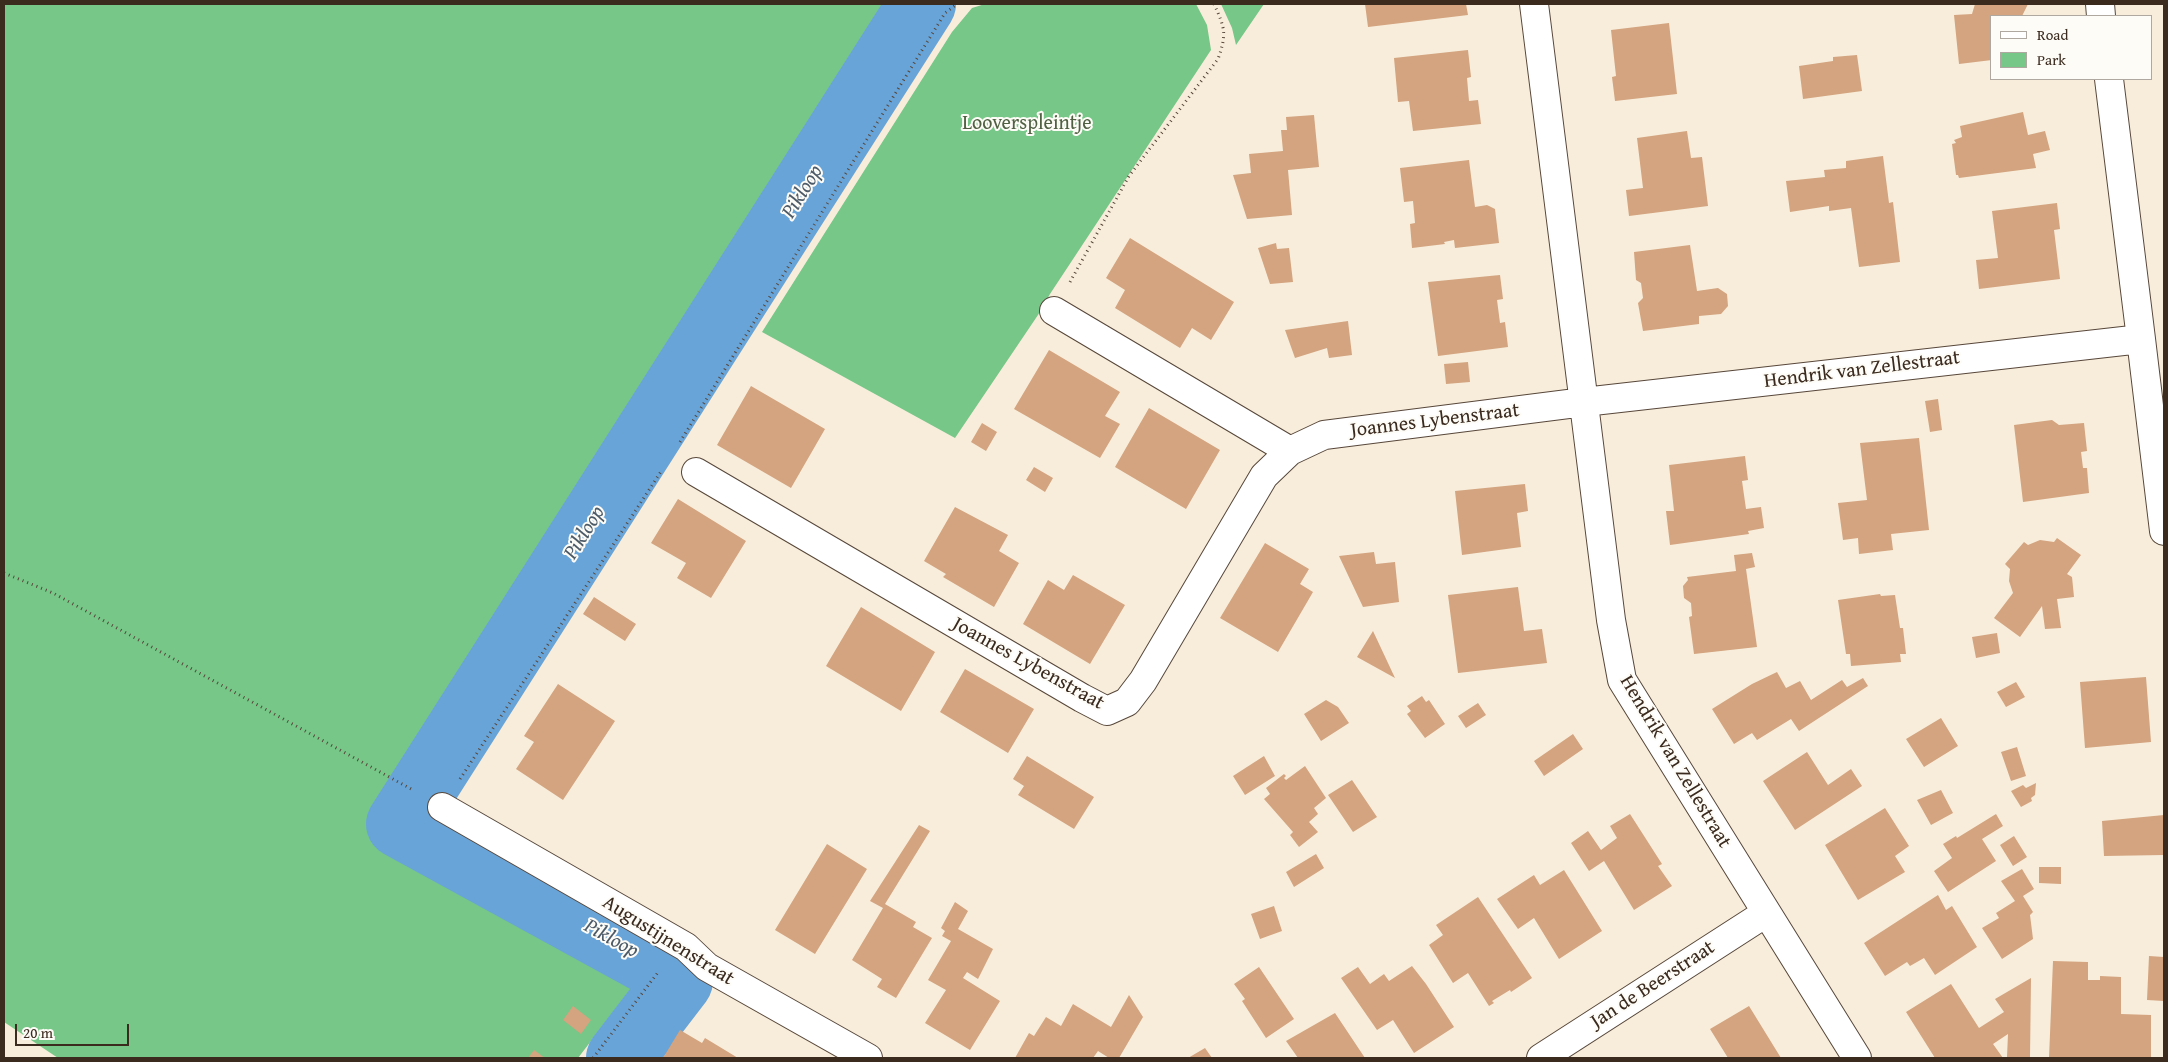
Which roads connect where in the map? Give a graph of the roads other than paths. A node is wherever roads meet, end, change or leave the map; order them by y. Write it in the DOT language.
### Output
graph roads {
  1 [pos="1534,4"];
  2 [pos="2109,80"];
  3 [pos="1054,311"];
  4 [pos="2141,338"];
  5 [pos="1584,402"];
  6 [pos="1290,451"];
  7 [pos="696,472"];
  8 [pos="2164,531"];
  9 [pos="442,807"];
  10 [pos="1766,913"];
  11 [pos="868,1058"];
  12 [pos="1541,1058"];
  13 [pos="1857,1058"];
  1 -- 5 [label="street, Hendrik van Zellestraat"];
  2 -- 4 [label="street"];
  3 -- 6 [label="street"];
  4 -- 5 [label="street, Hendrik van Zellestraat"];
  4 -- 8 [label="street"];
  5 -- 6 [label="street, Joannes Lybenstraat"];
  5 -- 10 [label="street, Hendrik van Zellestraat"];
  6 -- 7 [label="street, Joannes Lybenstraat"];
  9 -- 11 [label="street, Augustijnenstraat"];
  10 -- 12 [label="street, Jan de Beerstraat"];
  10 -- 13 [label="street, Hendrik van Zellestraat"];
}
